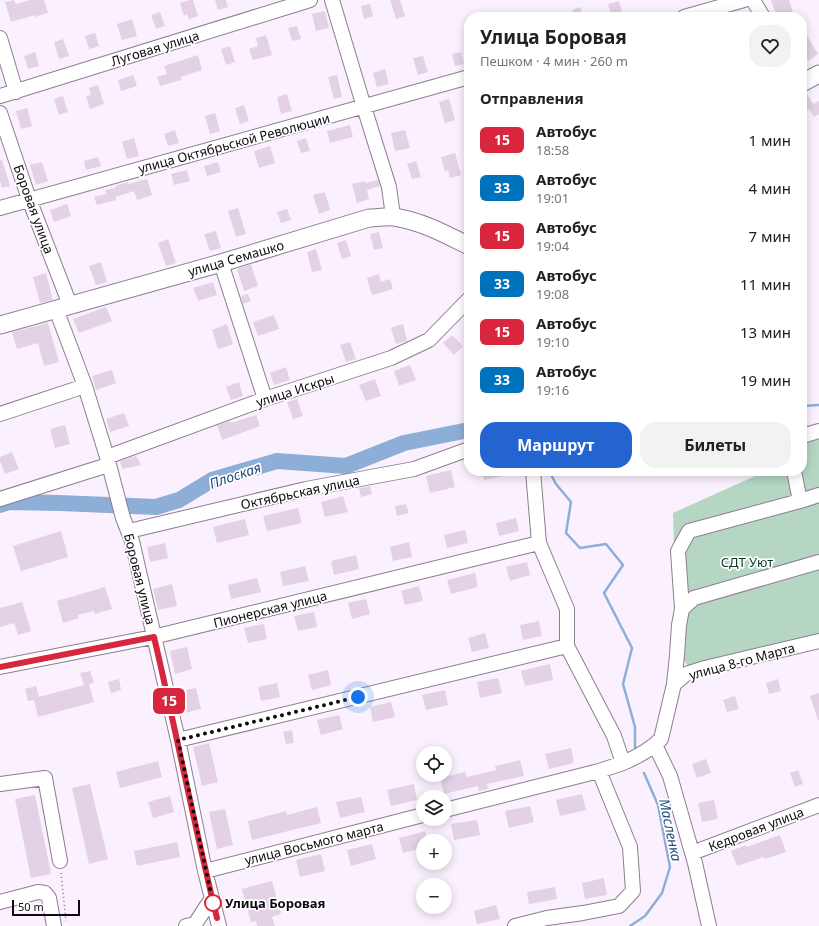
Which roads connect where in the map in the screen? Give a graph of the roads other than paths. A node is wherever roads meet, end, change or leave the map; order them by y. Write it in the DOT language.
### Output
graph roads {
  1 [pos="310,0"];
  2 [pos="332,0"];
  3 [pos="744,0"];
  4 [pos="753,0"];
  5 [pos="702,12"];
  6 [pos="759,12"];
  7 [pos="0,38"];
  8 [pos="819,74"];
  9 [pos="464,78"];
  10 [pos="807,80"];
  11 [pos="16,92"];
  12 [pos="0,96"];
  13 [pos="364,107"];
  14 [pos="0,113"];
  15 [pos="29,199"];
  16 [pos="0,208"];
  17 [pos="393,216"];
  18 [pos="464,243"];
  19 [pos="221,263"];
  20 [pos="464,304"];
  21 [pos="63,307"];
  22 [pos="0,325"];
  23 [pos="85,386"];
  24 [pos="265,399"];
  25 [pos="0,414"];
  26 [pos="819,431"];
  27 [pos="807,435"];
  28 [pos="464,451"];
  29 [pos="107,461"];
  30 [pos="533,476"];
  31 [pos="795,476"];
  32 [pos="819,495"];
  33 [pos="0,499"];
  34 [pos="800,501"];
  35 [pos="129,531"];
  36 [pos="539,543"];
  37 [pos="819,562"];
  38 [pos="682,609"];
  39 [pos="154,637"];
  40 [pos="819,641"];
  41 [pos="567,646"];
  42 [pos="0,667"];
  43 [pos="674,684"];
  44 [pos="178,740"];
  45 [pos="655,745"];
  46 [pos="623,763"];
  47 [pos="599,771"];
  48 [pos="0,784"];
  49 [pos="819,805"];
  50 [pos="452,808"];
  51 [pos="416,817"];
  52 [pos="692,853"];
  53 [pos="60,861"];
  54 [pos="205,871"];
  55 [pos="212,898"];
  56 [pos="0,902"];
  57 [pos="218,922"];
  58 [pos="60,924"];
  59 [pos="186,926"];
  60 [pos="515,926"];
  61 [pos="709,926"];
  1 -- 11 [label="street, Луговая улица"];
  2 -- 13 [label="street"];
  3 -- 5 [label="street"];
  4 -- 6 [label="street"];
  7 -- 11 [label="street"];
  8 -- 10 [label="main road"];
  9 -- 13 [label="street, улица Октябрьской Революции"];
  11 -- 12 [label="street, Луговая улица"];
  13 -- 15 [label="street, улица Октябрьской Революции"];
  13 -- 17 [label="street"];
  14 -- 15 [label="street, Боровая улица"];
  15 -- 16 [label="street, улица Октябрьской Революции"];
  15 -- 21 [label="street, Боровая улица"];
  17 -- 18 [label="main road, улица Семашко"];
  17 -- 19 [label="main road, улица Семашко"];
  19 -- 21 [label="main road, улица Семашко"];
  19 -- 24 [label="street"];
  20 -- 24 [label="street, улица Искры"];
  21 -- 22 [label="main road, улица Семашко"];
  21 -- 23 [label="street, Боровая улица"];
  23 -- 25 [label="street"];
  23 -- 29 [label="street, Боровая улица"];
  24 -- 29 [label="street, улица Искры"];
  26 -- 27 [label="street"];
  28 -- 35 [label="street, Октябрьская улица"];
  29 -- 33 [label="street, улица Искры"];
  29 -- 35 [label="street, Боровая улица"];
  30 -- 36 [label="street"];
  31 -- 34 [label="street"];
  32 -- 34 [label="street"];
  34 -- 38 [label="street"];
  35 -- 39 [label="street, Боровая улица"];
  36 -- 39 [label="street, Пионерская улица"];
  36 -- 41 [label="street"];
  37 -- 38 [label="street"];
  38 -- 43 [label="street"];
  39 -- 42 [label="street, Пионерская улица"];
  39 -- 44 [label="street, Боровая улица"];
  40 -- 43 [label="street, улица 8-го Марта"];
  41 -- 44 [label="street"];
  41 -- 46 [label="street"];
  43 -- 45 [label="street, улица 8-го Марта"];
  44 -- 54 [label="street, Боровая улица"];
  45 -- 46 [label="street, улица 8-го Марта"];
  45 -- 52 [label="street"];
  46 -- 47 [label="street, улица 8-го Марта"];
  47 -- 50 [label="street"];
  47 -- 60 [label="street"];
  48 -- 53 [label="street"];
  49 -- 52 [label="street, Кедровая улица"];
  51 -- 54 [label="street, улица Восьмого марта"];
  52 -- 61 [label="street"];
  54 -- 55 [label="street, Боровая улица"];
  55 -- 57 [label="street, Боровая улица"];
  55 -- 59 [label="street"];
  56 -- 58 [label="street"];
}
